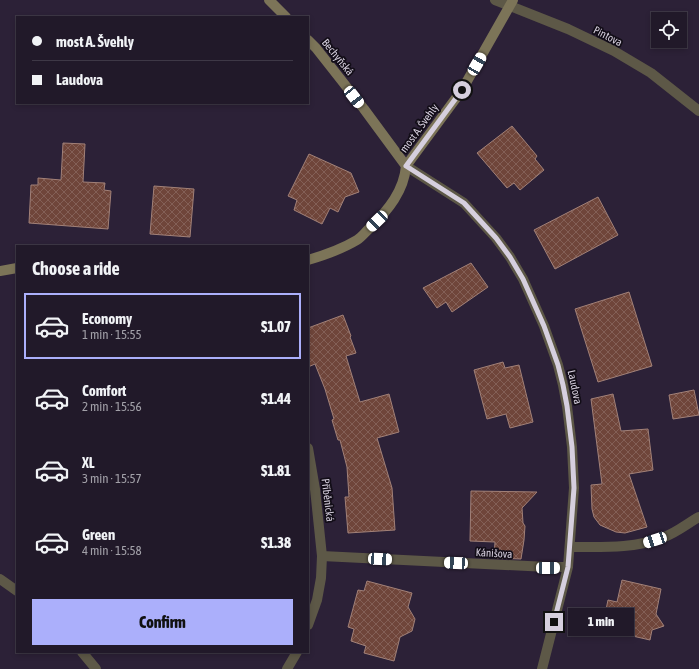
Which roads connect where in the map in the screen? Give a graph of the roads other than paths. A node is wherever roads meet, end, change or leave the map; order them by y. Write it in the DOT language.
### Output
graph roads {
  1 [pos="496,0"];
  2 [pos="513,0"];
  3 [pos="271,1"];
  4 [pos="285,16"];
  5 [pos="309,41"];
  6 [pos="699,111"];
  7 [pos="406,166"];
  8 [pos="309,260"];
  9 [pos="16,268"];
  10 [pos="0,271"];
  11 [pos="309,454"];
  12 [pos="699,517"];
  13 [pos="570,547"];
  14 [pos="322,556"];
  15 [pos="568,567"];
  16 [pos="0,580"];
  17 [pos="16,590"];
  18 [pos="309,622"];
  19 [pos="83,653"];
  20 [pos="296,653"];
  21 [pos="96,669"];
  22 [pos="287,669"];
  23 [pos="542,669"];
  1 -- 6 [label="street, Pintova"];
  2 -- 7 [label="main road, most A. Švehly, bridge"];
  3 -- 4 [label="main road"];
  5 -- 7 [label="main road, Bechyňská"];
  7 -- 8 [label="main road"];
  7 -- 13 [label="street, Laudova"];
  9 -- 10 [label="main road"];
  11 -- 14 [label="street, Příběnická"];
  12 -- 13 [label="street"];
  13 -- 15 [label="street, Laudova"];
  14 -- 15 [label="street, Kánišova"];
  14 -- 18 [label="street, Příběnická"];
  15 -- 23 [label="street, Laudova"];
  16 -- 17 [label="street"];
  19 -- 21 [label="street"];
  20 -- 22 [label="street"];
}
